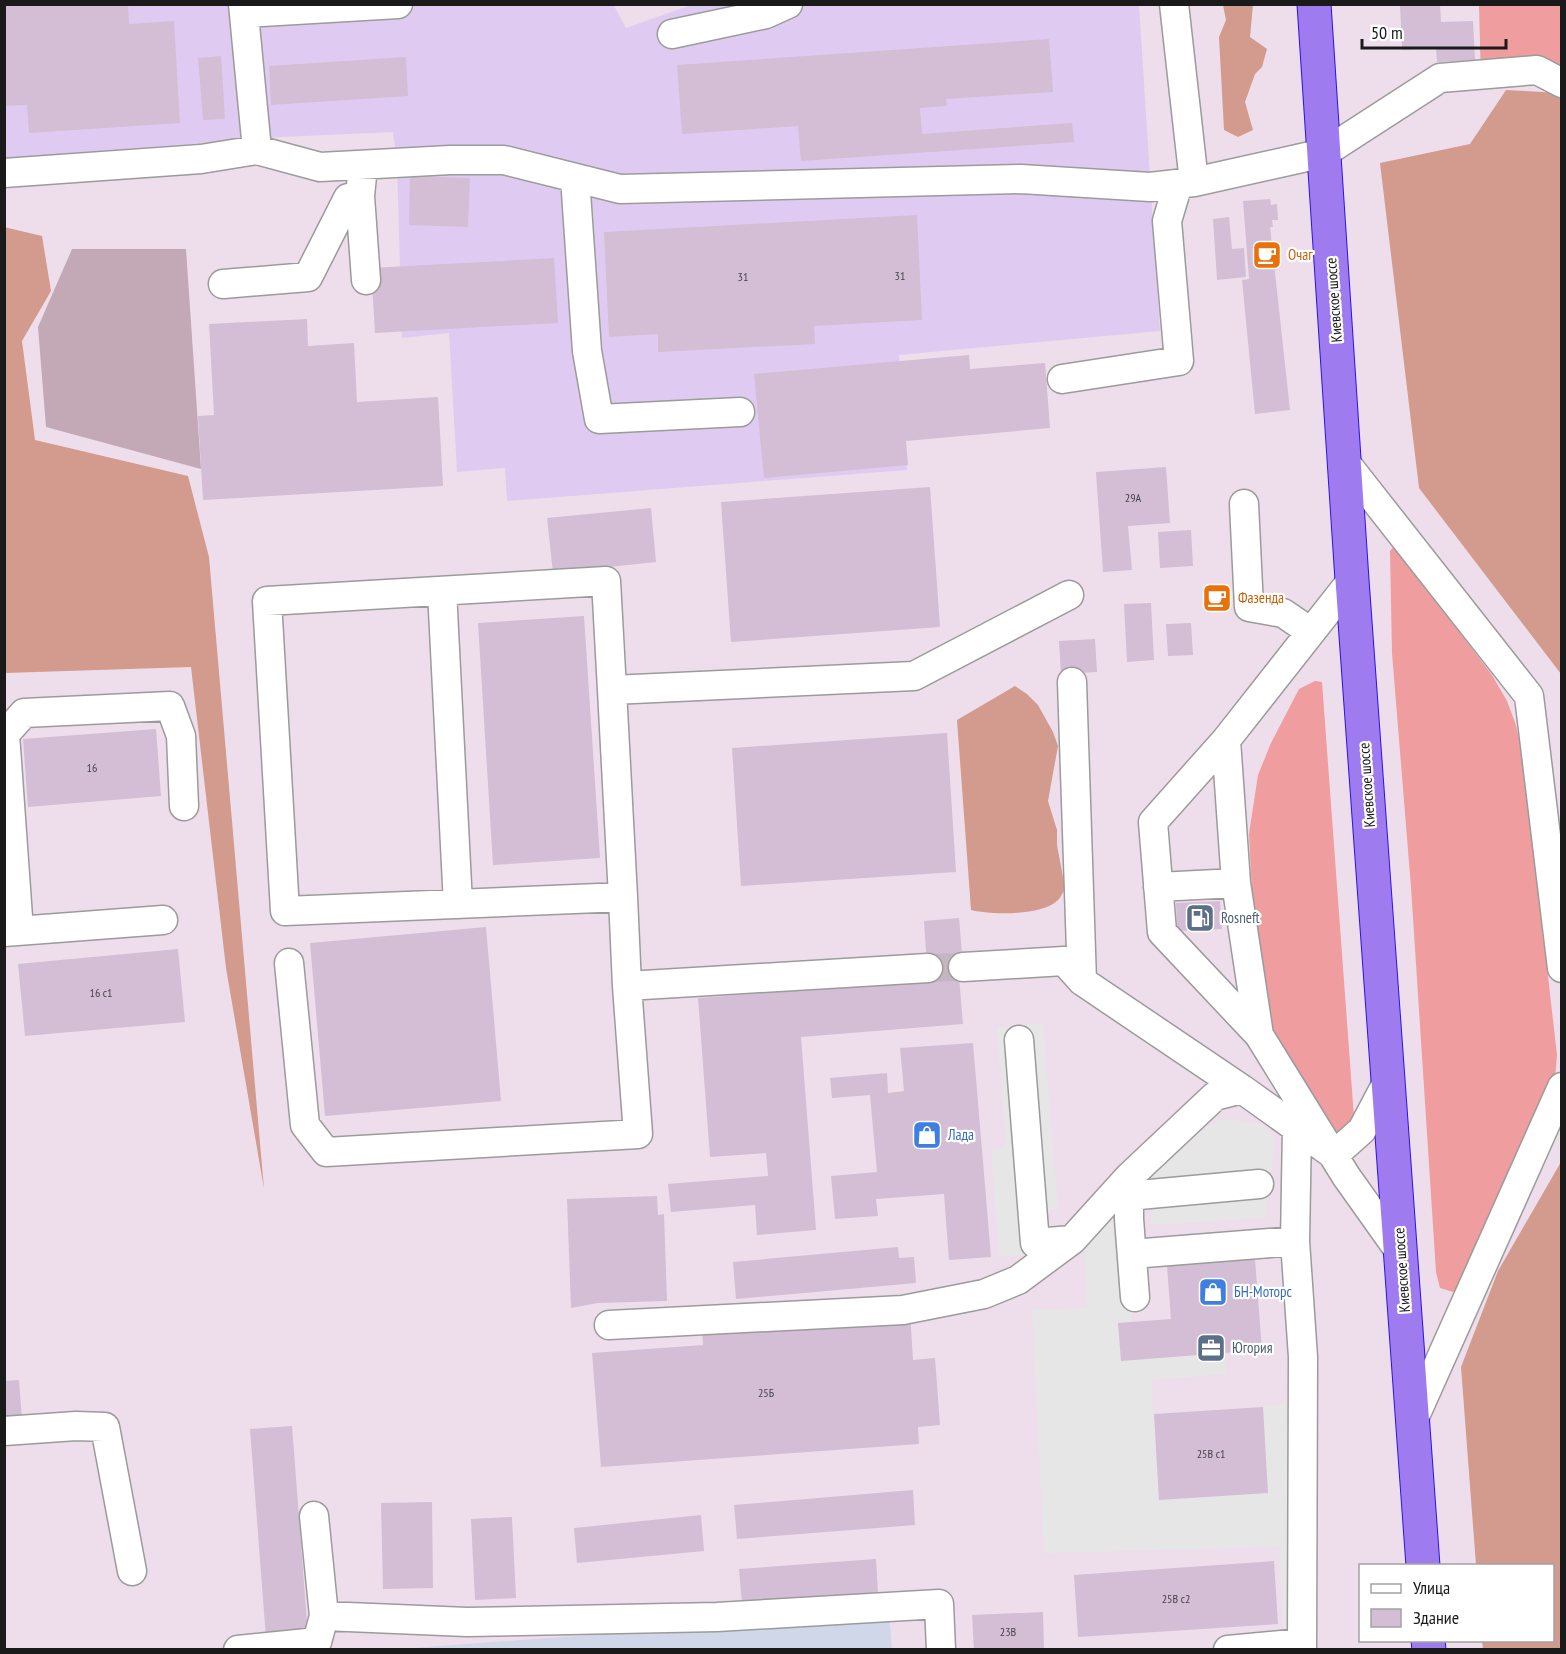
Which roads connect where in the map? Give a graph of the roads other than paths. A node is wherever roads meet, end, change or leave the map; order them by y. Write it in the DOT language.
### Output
graph roads {
  1 [pos="398,4"];
  2 [pos="788,4"];
  3 [pos="1174,4"];
  4 [pos="1314,4"];
  5 [pos="243,9"];
  6 [pos="672,34"];
  7 [pos="1553,74"];
  8 [pos="257,150"];
  9 [pos="1324,153"];
  10 [pos="363,165"];
  11 [pos="4,173"];
  12 [pos="575,178"];
  13 [pos="1186,183"];
  14 [pos="360,196"];
  15 [pos="366,280"];
  16 [pos="223,284"];
  17 [pos="1062,379"];
  18 [pos="740,412"];
  19 [pos="1345,462"];
  20 [pos="1244,504"];
  21 [pos="1352,580"];
  22 [pos="442,591"];
  23 [pos="1069,595"];
  24 [pos="1311,632"];
  25 [pos="1072,682"];
  26 [pos="612,690"];
  27 [pos="1226,740"];
  28 [pos="184,806"];
  29 [pos="1236,883"];
  30 [pos="1158,887"];
  31 [pos="623,897"];
  32 [pos="458,904"];
  33 [pos="163,920"];
  34 [pos="12,931"];
  35 [pos="289,963"];
  36 [pos="963,967"];
  37 [pos="928,968"];
  38 [pos="1562,968"];
  39 [pos="1082,981"];
  40 [pos="627,986"];
  41 [pos="1259,1035"];
  42 [pos="1019,1040"];
  43 [pos="1389,1079"];
  44 [pos="1562,1087"];
  45 [pos="1242,1089"];
  46 [pos="1296,1128"];
  47 [pos="1334,1155"];
  48 [pos="1259,1184"];
  49 [pos="1128,1186"];
  50 [pos="1072,1240"];
  51 [pos="1295,1240"];
  52 [pos="1400,1252"];
  53 [pos="1132,1254"];
  54 [pos="1135,1297"];
  55 [pos="609,1325"];
  56 [pos="1412,1423"];
  57 [pos="4,1431"];
  58 [pos="314,1516"];
  59 [pos="1423,1564"];
  60 [pos="132,1571"];
  61 [pos="324,1616"];
  62 [pos="1302,1646"];
  63 [pos="238,1650"];
  64 [pos="941,1650"];
  65 [pos="1228,1650"];
  1 -- 5 [label="street"];
  2 -- 6 [label="street"];
  3 -- 13 [label="street"];
  4 -- 9 [label="highway, Киевское шоссе"];
  5 -- 8 [label="street"];
  7 -- 9 [label="street"];
  8 -- 10 [label="street"];
  8 -- 11 [label="street"];
  9 -- 13 [label="street"];
  9 -- 19 [label="highway, Киевское шоссе"];
  10 -- 12 [label="street"];
  10 -- 14 [label="street"];
  12 -- 13 [label="street"];
  12 -- 18 [label="street"];
  13 -- 17 [label="street"];
  14 -- 15 [label="street"];
  14 -- 16 [label="street"];
  19 -- 21 [label="highway, Киевское шоссе"];
  19 -- 38 [label="street"];
  20 -- 24 [label="street"];
  21 -- 24 [label="street"];
  21 -- 43 [label="highway, Киевское шоссе"];
  22 -- 26 [label="street"];
  22 -- 32 [label="street"];
  22 -- 32 [label="street"];
  23 -- 26 [label="street"];
  24 -- 27 [label="street"];
  25 -- 39 [label="street"];
  26 -- 31 [label="street"];
  27 -- 29 [label="street"];
  27 -- 30 [label="street"];
  28 -- 34 [label="street"];
  29 -- 30 [label="street"];
  29 -- 41 [label="street"];
  30 -- 41 [label="street"];
  31 -- 32 [label="street"];
  31 -- 40 [label="street"];
  33 -- 34 [label="street"];
  35 -- 40 [label="street"];
  36 -- 39 [label="street"];
  37 -- 40 [label="street"];
  39 -- 45 [label="street"];
  41 -- 47 [label="street"];
  42 -- 50 [label="street"];
  43 -- 47 [label="street"];
  43 -- 52 [label="highway, Киевское шоссе"];
  44 -- 56 [label="street"];
  45 -- 46 [label="street"];
  45 -- 49 [label="street"];
  46 -- 47 [label="street"];
  46 -- 51 [label="street"];
  47 -- 52 [label="street"];
  48 -- 49 [label="street"];
  49 -- 50 [label="street"];
  49 -- 53 [label="street"];
  50 -- 55 [label="street"];
  51 -- 53 [label="street"];
  51 -- 62 [label="street"];
  52 -- 56 [label="highway, Киевское шоссе"];
  53 -- 54 [label="street"];
  56 -- 59 [label="highway, Киевское шоссе"];
  57 -- 60 [label="street"];
  58 -- 61 [label="street"];
  61 -- 63 [label="street"];
  61 -- 64 [label="street"];
  62 -- 65 [label="street"];
}
